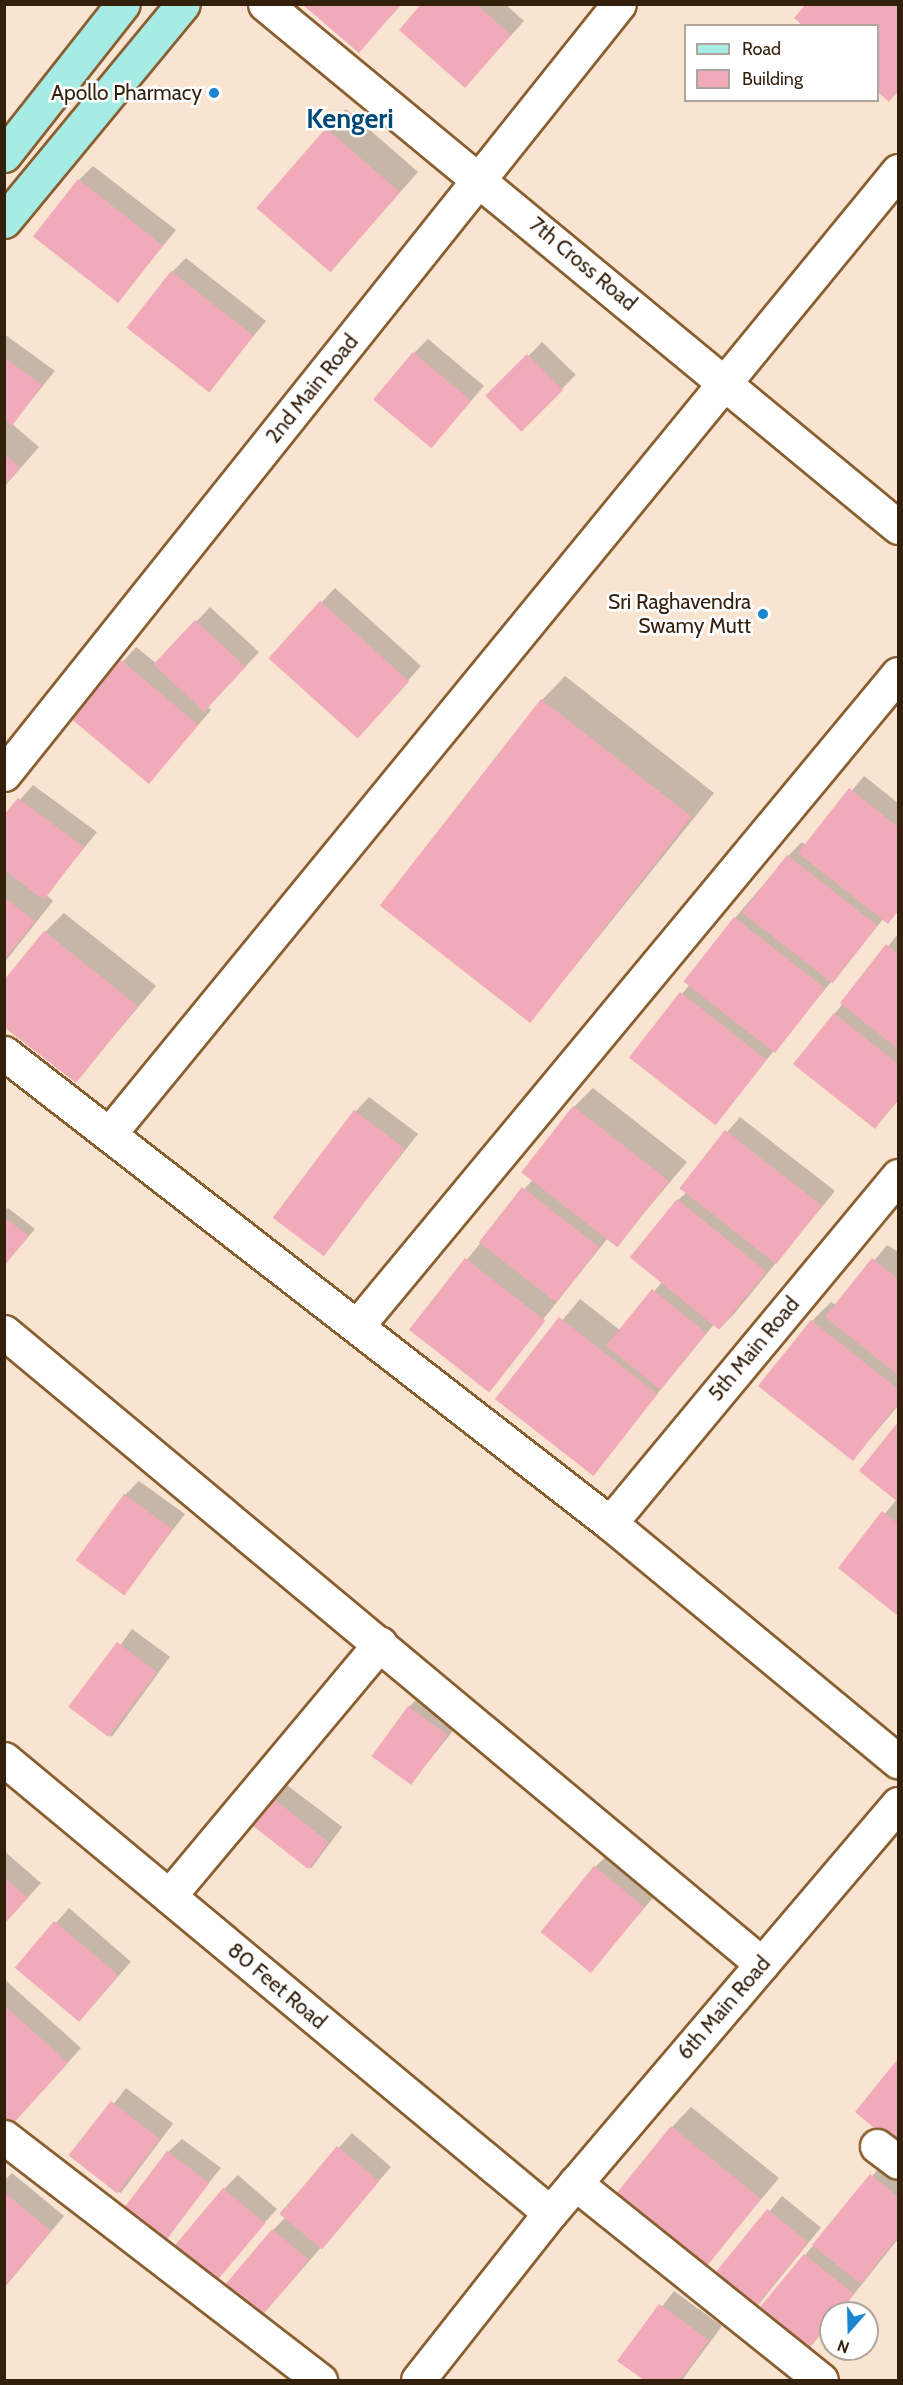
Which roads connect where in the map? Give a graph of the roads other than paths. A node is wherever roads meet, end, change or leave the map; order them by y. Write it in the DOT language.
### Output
graph roads {
  1 [pos="123,4"];
  2 [pos="183,4"];
  3 [pos="265,4"];
  4 [pos="619,4"];
  5 [pos="4,155"];
  6 [pos="898,171"];
  7 [pos="480,179"];
  8 [pos="4,221"];
  9 [pos="725,383"];
  10 [pos="898,527"];
  11 [pos="898,674"];
  12 [pos="4,774"];
  13 [pos="4,1053"];
  14 [pos="109,1134"];
  15 [pos="898,1176"];
  16 [pos="357,1326"];
  17 [pos="4,1332"];
  18 [pos="610,1523"];
  19 [pos="380,1644"];
  20 [pos="4,1759"];
  21 [pos="898,1761"];
  22 [pos="898,1803"];
  23 [pos="169,1896"];
  24 [pos="762,1964"];
  25 [pos="4,2137"];
  26 [pos="575,2183"];
  27 [pos="550,2213"];
  28 [pos="320,2380"];
  29 [pos="418,2380"];
  30 [pos="821,2380"];
  1 -- 5 [label="main road"];
  2 -- 8 [label="main road"];
  3 -- 7 [label="street, 7th Cross Road"];
  4 -- 7 [label="street, 2nd Main Road"];
  6 -- 9 [label="street"];
  7 -- 9 [label="street, 7th Cross Road"];
  7 -- 12 [label="street, 2nd Main Road"];
  9 -- 10 [label="street, 7th Cross Road"];
  9 -- 14 [label="street"];
  11 -- 16 [label="street"];
  13 -- 14 [label="street"];
  14 -- 16 [label="street"];
  15 -- 18 [label="street, 5th Main Road"];
  16 -- 18 [label="street"];
  17 -- 19 [label="street"];
  18 -- 21 [label="street"];
  19 -- 23 [label="street"];
  19 -- 24 [label="street"];
  20 -- 23 [label="street, 80 Feet Road"];
  22 -- 24 [label="street, 6th Main Road"];
  23 -- 27 [label="street, 80 Feet Road"];
  24 -- 26 [label="street, 6th Main Road"];
  25 -- 28 [label="street"];
  26 -- 27 [label="street, 6th Main Road"];
  26 -- 30 [label="street"];
  27 -- 29 [label="street, 6th Main Road"];
}
